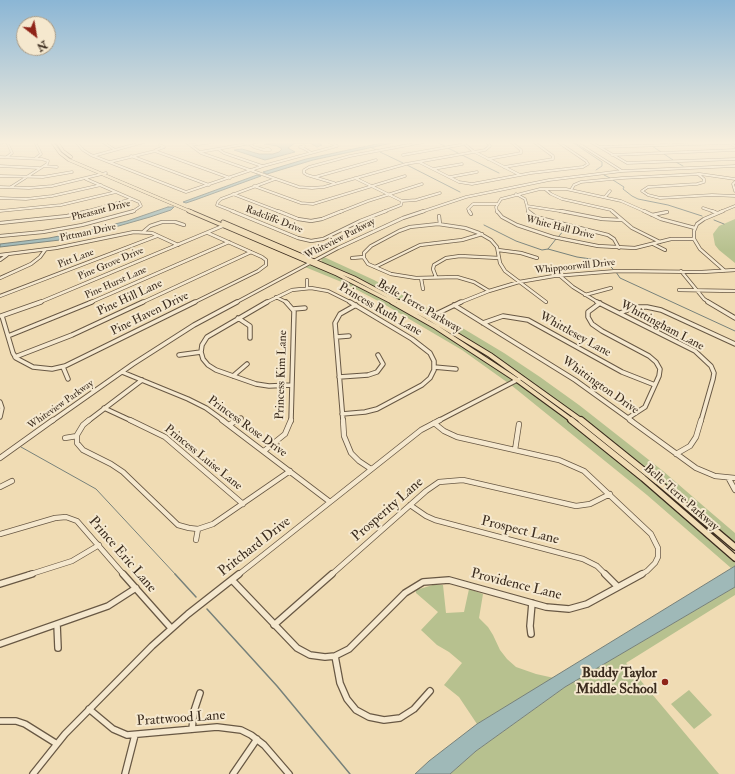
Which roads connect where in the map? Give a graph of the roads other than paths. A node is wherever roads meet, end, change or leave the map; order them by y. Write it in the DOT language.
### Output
graph roads {
  1 [pos="24,178"];
  2 [pos="112,178"];
  3 [pos="118,178"];
  4 [pos="148,178"];
  5 [pos="190,178"];
  6 [pos="230,178"];
  7 [pos="275,178"];
  8 [pos="317,178"];
  9 [pos="354,178"];
  10 [pos="399,178"];
  11 [pos="453,178"];
  12 [pos="504,178"];
  13 [pos="567,178"];
  14 [pos="641,178"];
  15 [pos="703,178"];
  16 [pos="730,178"];
  17 [pos="86,179"];
  18 [pos="735,180"];
  19 [pos="334,184"];
  20 [pos="422,184"];
  21 [pos="101,185"];
  22 [pos="209,185"];
  23 [pos="254,186"];
  24 [pos="372,186"];
  25 [pos="0,187"];
  26 [pos="10,187"];
  27 [pos="545,189"];
  28 [pos="571,190"];
  29 [pos="735,190"];
  30 [pos="610,191"];
  31 [pos="116,192"];
  32 [pos="440,193"];
  33 [pos="233,194"];
  34 [pos="390,194"];
  35 [pos="516,194"];
  36 [pos="735,196"];
  37 [pos="605,197"];
  38 [pos="0,198"];
  39 [pos="132,199"];
  40 [pos="402,201"];
  41 [pos="497,204"];
  42 [pos="527,206"];
  43 [pos="735,206"];
  44 [pos="704,208"];
  45 [pos="0,211"];
  46 [pos="667,212"];
  47 [pos="717,213"];
  48 [pos="471,214"];
  49 [pos="652,215"];
  50 [pos="440,216"];
  51 [pos="622,220"];
  52 [pos="312,221"];
  53 [pos="0,223"];
  54 [pos="440,224"];
  55 [pos="184,225"];
  56 [pos="226,225"];
  57 [pos="312,225"];
  58 [pos="695,228"];
  59 [pos="143,232"];
  60 [pos="208,233"];
  61 [pos="482,234"];
  62 [pos="0,236"];
  63 [pos="158,236"];
  64 [pos="694,239"];
  65 [pos="229,242"];
  66 [pos="660,242"];
  67 [pos="653,244"];
  68 [pos="178,245"];
  69 [pos="619,248"];
  70 [pos="45,250"];
  71 [pos="498,250"];
  72 [pos="665,250"];
  73 [pos="251,252"];
  74 [pos="0,255"];
  75 [pos="7,255"];
  76 [pos="364,257"];
  77 [pos="352,258"];
  78 [pos="499,258"];
  79 [pos="537,258"];
  80 [pos="0,260"];
  81 [pos="313,262"];
  82 [pos="375,267"];
  83 [pos="735,270"];
  84 [pos="681,271"];
  85 [pos="726,271"];
  86 [pos="558,275"];
  87 [pos="436,277"];
  88 [pos="0,278"];
  89 [pos="421,278"];
  90 [pos="307,280"];
  91 [pos="519,282"];
  92 [pos="307,288"];
  93 [pos="612,288"];
  94 [pos="424,289"];
  95 [pos="679,290"];
  96 [pos="489,291"];
  97 [pos="696,291"];
  98 [pos="735,291"];
  99 [pos="0,296"];
  100 [pos="586,296"];
  101 [pos="276,297"];
  102 [pos="546,302"];
  103 [pos="600,303"];
  104 [pos="356,305"];
  105 [pos="454,305"];
  106 [pos="305,308"];
  107 [pos="293,309"];
  108 [pos="620,313"];
  109 [pos="1,316"];
  110 [pos="238,318"];
  111 [pos="429,318"];
  112 [pos="735,318"];
  113 [pos="424,320"];
  114 [pos="483,323"];
  115 [pos="8,336"];
  116 [pos="349,336"];
  117 [pos="336,337"];
  118 [pos="250,338"];
  119 [pos="735,344"];
  120 [pos="201,352"];
  121 [pos="179,355"];
  122 [pos="378,355"];
  123 [pos="15,357"];
  124 [pos="247,364"];
  125 [pos="63,367"];
  126 [pos="434,367"];
  127 [pos="456,369"];
  128 [pos="122,372"];
  129 [pos="232,376"];
  130 [pos="339,377"];
  131 [pos="68,379"];
  132 [pos="520,379"];
  133 [pos="142,380"];
  134 [pos="292,385"];
  135 [pos="655,385"];
  136 [pos="0,402"];
  137 [pos="104,408"];
  138 [pos="342,414"];
  139 [pos="0,417"];
  140 [pos="241,418"];
  141 [pos="628,418"];
  142 [pos="434,423"];
  143 [pos="519,424"];
  144 [pos="229,425"];
  145 [pos="77,436"];
  146 [pos="65,438"];
  147 [pos="515,450"];
  148 [pos="264,452"];
  149 [pos="676,454"];
  150 [pos="0,458"];
  151 [pos="371,469"];
  152 [pos="290,471"];
  153 [pos="735,478"];
  154 [pos="729,479"];
  155 [pos="12,481"];
  156 [pos="0,487"];
  157 [pos="735,490"];
  158 [pos="610,494"];
  159 [pos="330,502"];
  160 [pos="243,504"];
  161 [pos="410,505"];
  162 [pos="198,529"];
  163 [pos="0,534"];
  164 [pos="196,540"];
  165 [pos="99,545"];
  166 [pos="735,547"];
  167 [pos="735,558"];
  168 [pos="232,580"];
  169 [pos="0,584"];
  170 [pos="618,587"];
  171 [pos="136,588"];
  172 [pos="532,603"];
  173 [pos="57,624"];
  174 [pos="274,625"];
  175 [pos="171,628"];
  176 [pos="531,634"];
  177 [pos="0,644"];
  178 [pos="58,648"];
  179 [pos="335,656"];
  180 [pos="430,690"];
  181 [pos="200,693"];
  182 [pos="88,709"];
  183 [pos="0,721"];
  184 [pos="192,729"];
  185 [pos="135,735"];
  186 [pos="257,739"];
  187 [pos="57,744"];
  188 [pos="33,774"];
  189 [pos="125,774"];
  190 [pos="233,774"];
  191 [pos="289,774"];
  1 -- 26 [label="street"];
  2 -- 56 [label="main road, Belle Terre Parkway"];
  3 -- 56 [label="main road, Belle Terre Parkway"];
  4 -- 22 [label="street"];
  5 -- 22 [label="street"];
  6 -- 22 [label="street"];
  7 -- 19 [label="street"];
  7 -- 23 [label="street, Radcliffe Drive"];
  8 -- 19 [label="street"];
  9 -- 19 [label="street"];
  9 -- 24 [label="street"];
  10 -- 24 [label="street"];
  11 -- 12 [label="street"];
  13 -- 81 [label="street, Whiteview Parkway"];
  14 -- 28 [label="street"];
  15 -- 36 [label="street"];
  16 -- 18 [label="street"];
  17 -- 21 [label="street, Pheasant Drive"];
  17 -- 26 [label="street"];
  18 -- 29 [label="street"];
  20 -- 34 [label="street"];
  21 -- 31 [label="street, Pheasant Drive"];
  21 -- 38 [label="street"];
  23 -- 24 [label="street"];
  23 -- 33 [label="street, Radcliffe Drive"];
  24 -- 34 [label="street"];
  25 -- 26 [label="street"];
  27 -- 28 [label="street"];
  27 -- 35 [label="street"];
  27 -- 51 [label="street"];
  28 -- 37 [label="street"];
  30 -- 37 [label="street"];
  31 -- 39 [label="street, Pheasant Drive"];
  31 -- 45 [label="street"];
  32 -- 40 [label="street"];
  33 -- 40 [label="street, Radcliffe Drive"];
  33 -- 52 [label="street"];
  34 -- 40 [label="street"];
  34 -- 52 [label="street"];
  35 -- 41 [label="street"];
  35 -- 42 [label="street"];
  37 -- 49 [label="street"];
  39 -- 53 [label="street"];
  39 -- 62 [label="street, Pheasant Drive"];
  41 -- 48 [label="street"];
  41 -- 69 [label="street, White Hall Drive"];
  42 -- 51 [label="street"];
  42 -- 69 [label="street"];
  43 -- 47 [label="street"];
  44 -- 47 [label="street"];
  46 -- 49 [label="street"];
  47 -- 58 [label="street"];
  49 -- 58 [label="street"];
  50 -- 54 [label="street"];
  51 -- 66 [label="street"];
  52 -- 57 [label="street"];
  54 -- 61 [label="street"];
  54 -- 76 [label="street"];
  55 -- 59 [label="street"];
  56 -- 60 [label="street, Pine Grove Drive"];
  56 -- 81 [label="main road, Belle Terre Parkway"];
  58 -- 64 [label="street"];
  59 -- 63 [label="street, Pittman Drive"];
  59 -- 70 [label="street, Pittman Drive"];
  60 -- 65 [label="street, Pine Haven Drive"];
  60 -- 68 [label="street, Pine Grove Drive"];
  61 -- 71 [label="street"];
  61 -- 82 [label="street"];
  63 -- 68 [label="street, Pittman Drive"];
  63 -- 99 [label="street, Pitt Lane"];
  64 -- 66 [label="street, White Hall Drive"];
  64 -- 85 [label="street"];
  65 -- 73 [label="street, Pine Haven Drive"];
  65 -- 115 [label="street, Pine Hurst Lane"];
  66 -- 67 [label="street, White Hall Drive"];
  67 -- 69 [label="street, White Hall Drive"];
  67 -- 72 [label="street"];
  68 -- 109 [label="street, Pine Grove Drive"];
  70 -- 75 [label="street, Pittman Drive"];
  70 -- 88 [label="street"];
  71 -- 78 [label="street"];
  71 -- 79 [label="street"];
  73 -- 123 [label="street, Pine Hill Lane"];
  73 -- 125 [label="street, Pine Haven Drive"];
  74 -- 75 [label="street, Pittman Drive"];
  75 -- 80 [label="street"];
  76 -- 77 [label="street"];
  76 -- 82 [label="street"];
  78 -- 87 [label="street"];
  78 -- 91 [label="street"];
  81 -- 111 [label="main road, Belle Terre Parkway"];
  81 -- 113 [label="main road, Belle Terre Parkway"];
  81 -- 128 [label="street, Whiteview Parkway"];
  82 -- 89 [label="street"];
  83 -- 85 [label="street, Whippoorwill Drive"];
  84 -- 85 [label="street, Whippoorwill Drive"];
  84 -- 86 [label="street, Whippoorwill Drive"];
  84 -- 97 [label="street"];
  86 -- 91 [label="street, Whippoorwill Drive"];
  86 -- 100 [label="street, Whittingham Lane"];
  87 -- 89 [label="street"];
  87 -- 96 [label="street"];
  89 -- 94 [label="street"];
  90 -- 92 [label="street"];
  91 -- 96 [label="street, Whippoorwill Drive"];
  91 -- 102 [label="street"];
  92 -- 101 [label="street, Princess Ruth Lane"];
  92 -- 104 [label="street, Princess Ruth Lane"];
  93 -- 100 [label="street"];
  95 -- 97 [label="street"];
  96 -- 105 [label="street, Whippoorwill Drive"];
  97 -- 98 [label="street"];
  97 -- 112 [label="street"];
  100 -- 103 [label="street, Whittingham Lane"];
  101 -- 107 [label="street"];
  101 -- 110 [label="street, Princess Ruth Lane"];
  103 -- 108 [label="street, Whittingham Lane"];
  103 -- 135 [label="street"];
  104 -- 117 [label="street"];
  104 -- 126 [label="street, Princess Ruth Lane"];
  105 -- 111 [label="street, Whippoorwill Drive"];
  105 -- 114 [label="street, Whittington Drive"];
  106 -- 107 [label="street"];
  107 -- 134 [label="street, Princess Kim Lane"];
  108 -- 119 [label="street"];
  108 -- 149 [label="street, Whittingham Lane"];
  109 -- 115 [label="street"];
  110 -- 118 [label="street"];
  110 -- 120 [label="street, Princess Ruth Lane"];
  111 -- 113 [label="street, Whippoorwill Drive"];
  111 -- 132 [label="main road, Belle Terre Parkway"];
  113 -- 132 [label="main road, Belle Terre Parkway"];
  114 -- 135 [label="street, Whittlesey Lane"];
  114 -- 141 [label="street, Whittington Drive"];
  115 -- 123 [label="street"];
  116 -- 117 [label="street"];
  117 -- 130 [label="street"];
  120 -- 121 [label="street"];
  120 -- 129 [label="street"];
  122 -- 130 [label="street"];
  123 -- 125 [label="street, Pine Haven Drive"];
  124 -- 129 [label="street"];
  125 -- 131 [label="street"];
  126 -- 127 [label="street"];
  126 -- 138 [label="street"];
  128 -- 133 [label="street, Princess Rose Drive"];
  128 -- 150 [label="street, Whiteview Parkway"];
  129 -- 134 [label="street"];
  130 -- 138 [label="street"];
  132 -- 142 [label="street, Pritchard Drive"];
  132 -- 166 [label="main road, Belle Terre Parkway"];
  132 -- 167 [label="main road, Belle Terre Parkway"];
  133 -- 137 [label="street"];
  133 -- 144 [label="street, Princess Rose Drive"];
  134 -- 148 [label="street, Princess Kim Lane"];
  135 -- 141 [label="street"];
  136 -- 139 [label="street"];
  137 -- 145 [label="street"];
  137 -- 160 [label="street, Princess Luise Lane"];
  138 -- 151 [label="street"];
  140 -- 144 [label="street"];
  141 -- 149 [label="street, Whittington Drive"];
  142 -- 147 [label="street, Providence Lane"];
  142 -- 151 [label="street, Pritchard Drive"];
  143 -- 147 [label="street"];
  144 -- 148 [label="street, Princess Rose Drive"];
  145 -- 146 [label="street"];
  145 -- 162 [label="street"];
  147 -- 158 [label="street, Providence Lane"];
  148 -- 152 [label="street, Princess Rose Drive"];
  149 -- 154 [label="street, Whittington Drive"];
  151 -- 159 [label="street, Pritchard Drive"];
  152 -- 159 [label="street, Princess Rose Drive"];
  152 -- 160 [label="street"];
  153 -- 154 [label="street, Whittington Drive"];
  154 -- 157 [label="street"];
  155 -- 156 [label="street"];
  158 -- 161 [label="street, Prosperity Lane"];
  158 -- 170 [label="street, Providence Lane"];
  159 -- 168 [label="street, Pritchard Drive"];
  160 -- 162 [label="street"];
  161 -- 170 [label="street, Prospect Lane"];
  161 -- 174 [label="street, Prosperity Lane"];
  162 -- 164 [label="street"];
  163 -- 165 [label="street, Prince Eric Lane"];
  165 -- 169 [label="street"];
  165 -- 171 [label="street, Prince Eric Lane"];
  168 -- 174 [label="street, Providence Lane"];
  168 -- 175 [label="street, Pritchard Drive"];
  170 -- 172 [label="street, Providence Lane"];
  171 -- 173 [label="street"];
  171 -- 175 [label="street, Prince Eric Lane"];
  172 -- 176 [label="street"];
  172 -- 179 [label="street, Providence Lane"];
  173 -- 177 [label="street"];
  173 -- 178 [label="street"];
  174 -- 179 [label="street, Providence Lane"];
  175 -- 182 [label="street, Pritchard Drive"];
  179 -- 180 [label="street"];
  181 -- 184 [label="street"];
  182 -- 185 [label="street, Prattwood Lane"];
  182 -- 187 [label="street, Pritchard Drive"];
  183 -- 187 [label="street"];
  184 -- 185 [label="street, Prattwood Lane"];
  184 -- 186 [label="street, Prattwood Lane"];
  185 -- 189 [label="street"];
  186 -- 190 [label="street"];
  186 -- 191 [label="street, Prattwood Lane"];
  187 -- 188 [label="street, Pritchard Drive"];
}
